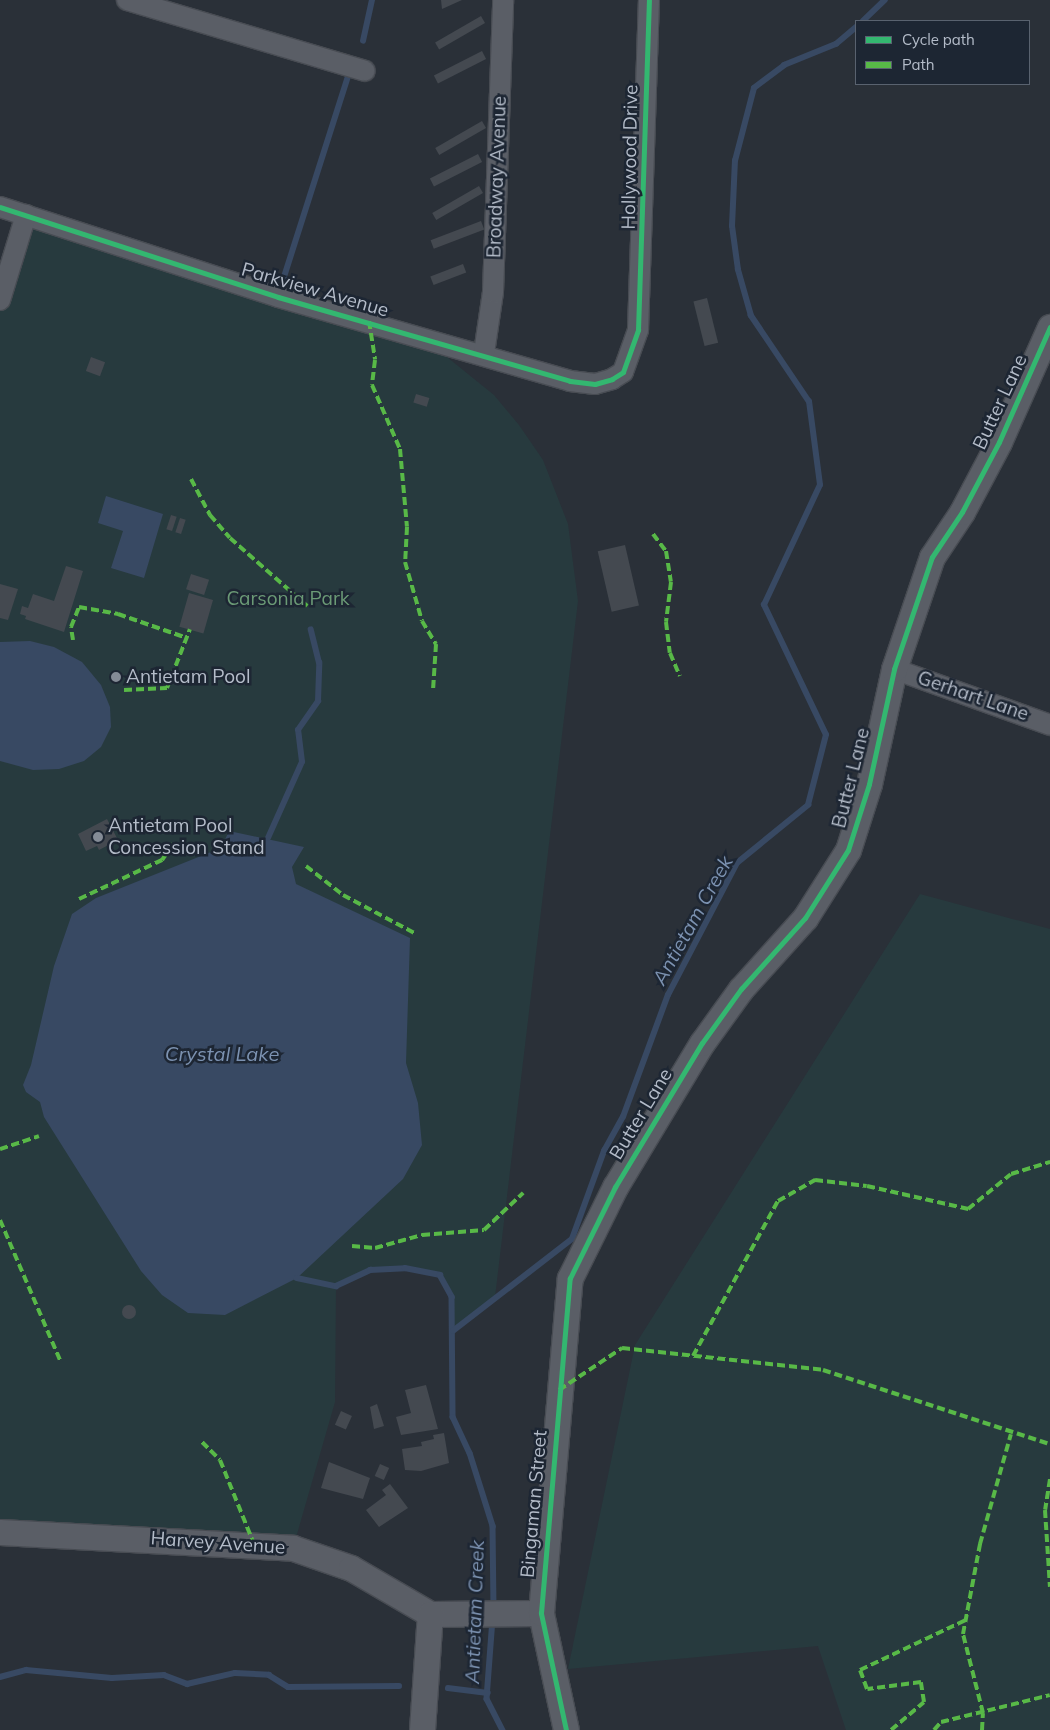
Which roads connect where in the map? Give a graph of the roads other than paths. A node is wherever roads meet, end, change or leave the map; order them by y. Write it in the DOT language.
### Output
graph roads {
  1 [pos="127,0"];
  2 [pos="502,0"];
  3 [pos="649,0"];
  4 [pos="365,71"];
  5 [pos="0,207"];
  6 [pos="26,215"];
  7 [pos="0,300"];
  8 [pos="1050,328"];
  9 [pos="484,353"];
  10 [pos="623,372"];
  11 [pos="894,669"];
  12 [pos="1050,726"];
  13 [pos="570,1278"];
  14 [pos="0,1532"];
  15 [pos="541,1613"];
  16 [pos="430,1614"];
  17 [pos="422,1730"];
  18 [pos="566,1730"];
  1 -- 4 [label="street"];
  2 -- 9 [label="street, Broadway Avenue"];
  3 -- 10 [label="street, Hollywood Drive"];
  5 -- 6 [label="street, Parkview Avenue"];
  6 -- 7 [label="street"];
  6 -- 9 [label="street, Parkview Avenue"];
  8 -- 11 [label="street, Butter Lane"];
  9 -- 10 [label="street, Parkview Avenue"];
  11 -- 12 [label="street, Gerhart Lane"];
  11 -- 13 [label="street, Butter Lane"];
  13 -- 15 [label="street, Bingaman Street"];
  14 -- 16 [label="street, Harvey Avenue"];
  15 -- 16 [label="street"];
  15 -- 18 [label="street, Bingaman Street"];
  16 -- 17 [label="street"];
}
